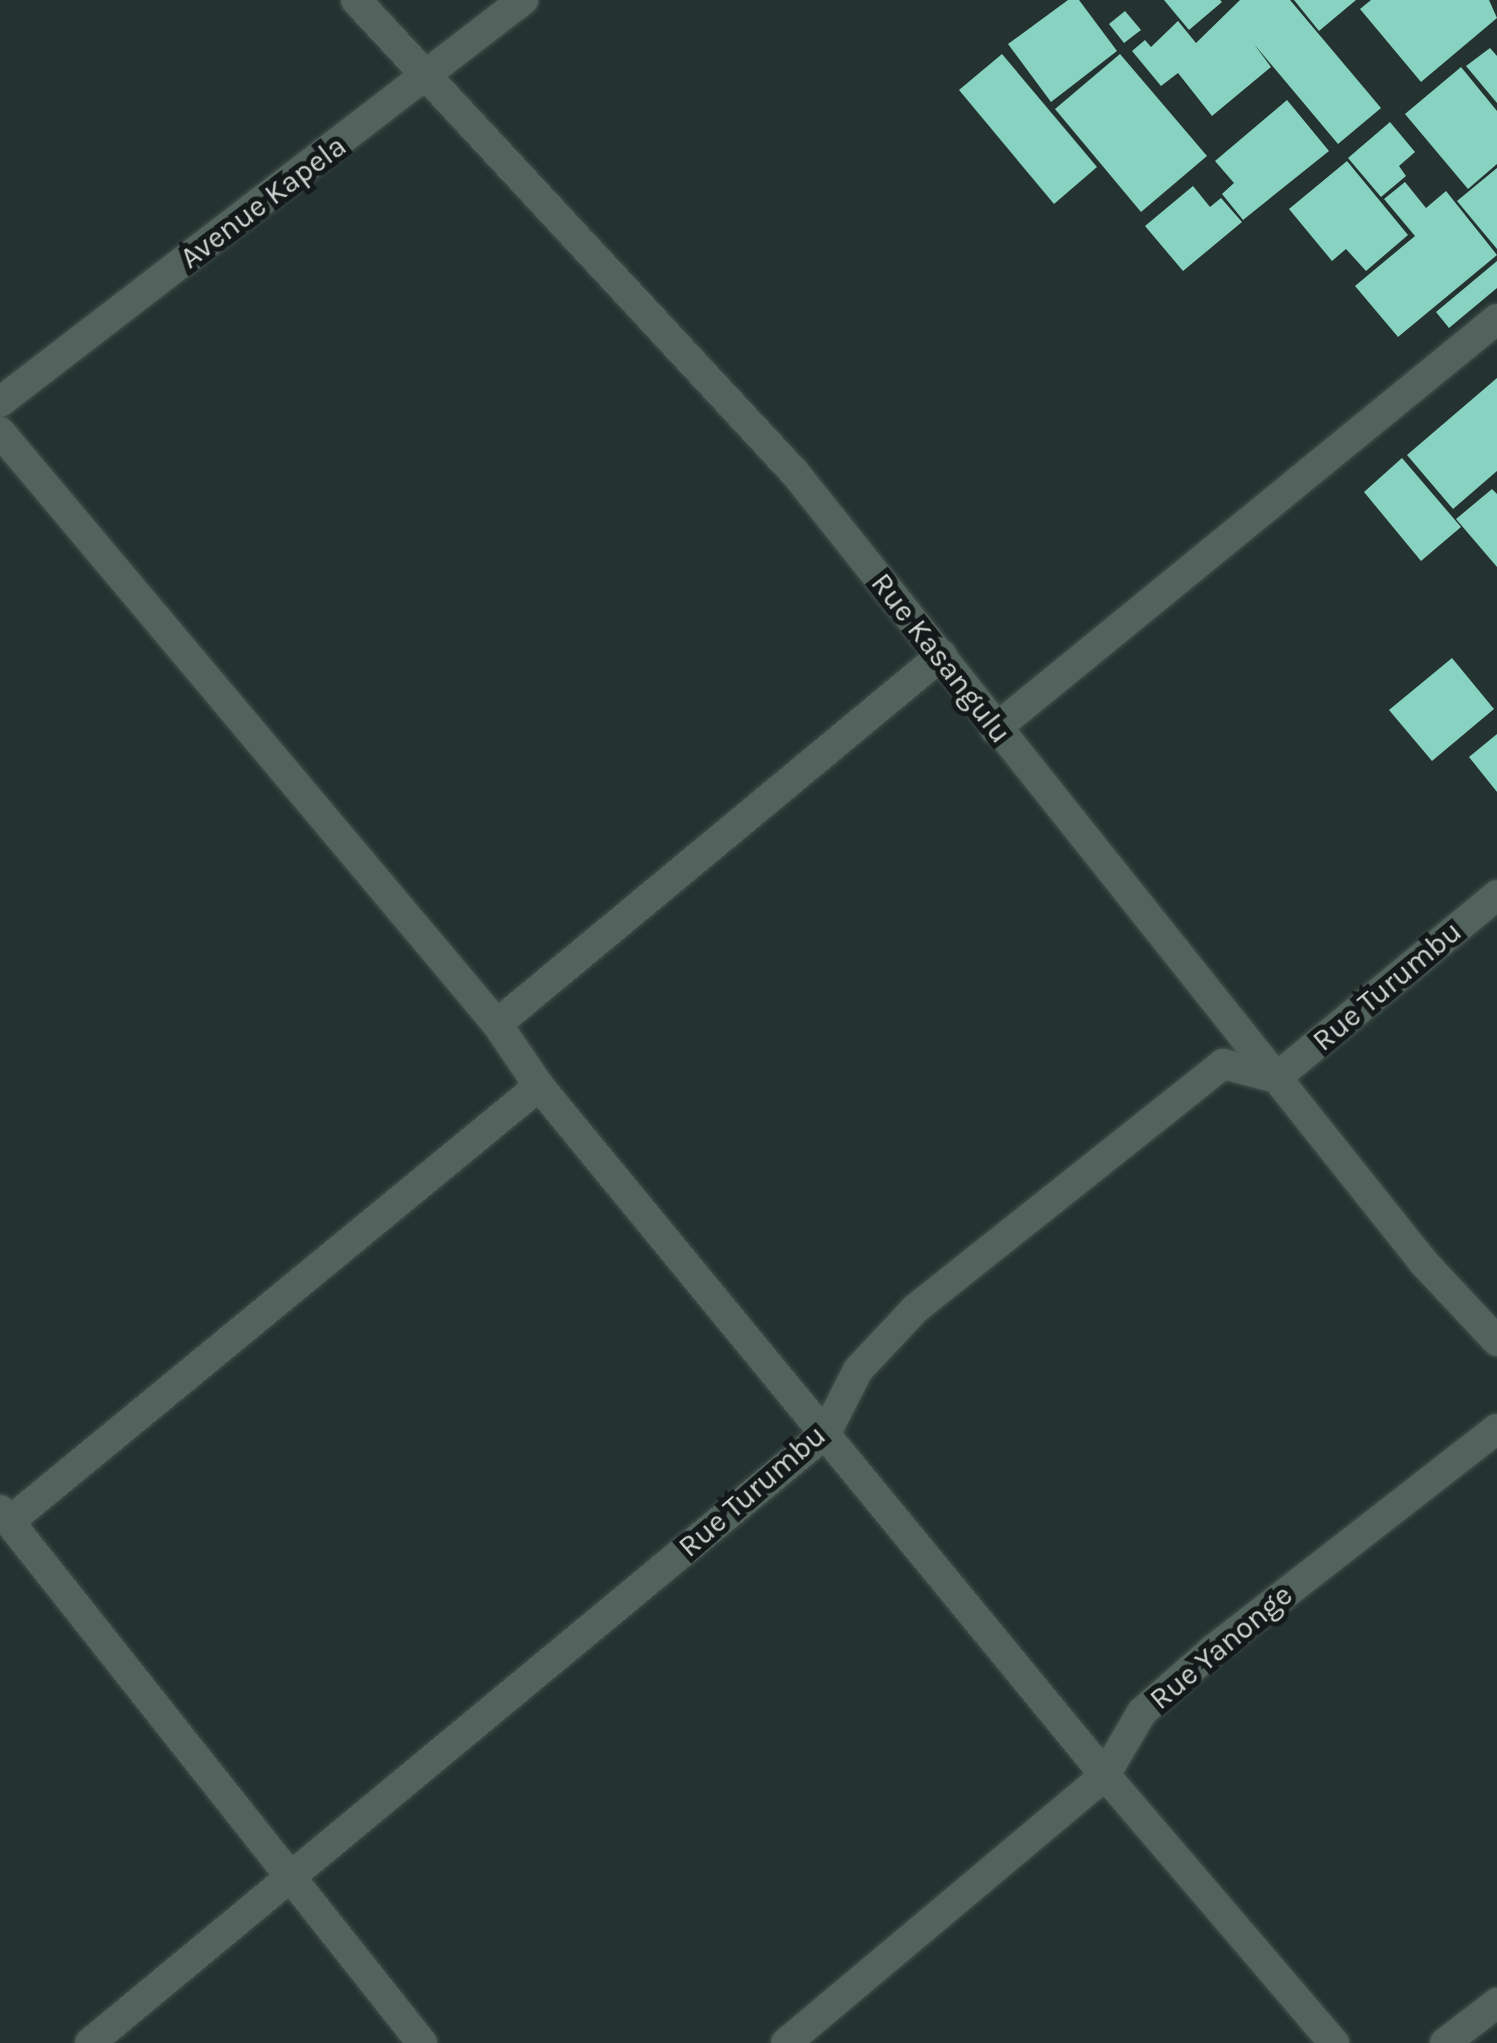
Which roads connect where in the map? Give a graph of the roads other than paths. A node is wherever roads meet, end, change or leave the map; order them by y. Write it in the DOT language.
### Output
graph roads {
  1 [pos="356,0"];
  2 [pos="524,0"];
  3 [pos="428,77"];
  4 [pos="1497,319"];
  5 [pos="0,402"];
  6 [pos="0,432"];
  7 [pos="942,654"];
  8 [pos="995,729"];
  9 [pos="1497,896"];
  10 [pos="497,1024"];
  11 [pos="1276,1078"];
  12 [pos="539,1086"];
  13 [pos="1497,1341"];
  14 [pos="1497,1430"];
  15 [pos="826,1434"];
  16 [pos="5,1516"];
  17 [pos="1105,1775"];
  18 [pos="297,1876"];
  19 [pos="1497,2002"];
  20 [pos="90,2043"];
  21 [pos="422,2043"];
  22 [pos="786,2043"];
  23 [pos="1334,2043"];
  24 [pos="1445,2043"];
  1 -- 3 [label="street, Rue Kasangulu"];
  2 -- 3 [label="street, Avenue Kapela"];
  3 -- 5 [label="street, Avenue Kapela"];
  3 -- 7 [label="street, Rue Kasangulu"];
  4 -- 8 [label="street"];
  6 -- 10 [label="street"];
  7 -- 8 [label="street, Rue Kasangulu"];
  7 -- 10 [label="street"];
  8 -- 11 [label="street, Rue Kasangulu"];
  9 -- 11 [label="street, Rue Turumbu"];
  10 -- 12 [label="street"];
  11 -- 13 [label="street, Rue Kasangulu"];
  11 -- 15 [label="street, Rue Turumbu"];
  12 -- 15 [label="street"];
  12 -- 16 [label="street"];
  14 -- 17 [label="street, Rue Yanonge"];
  15 -- 17 [label="street"];
  15 -- 18 [label="street, Rue Turumbu"];
  16 -- 18 [label="street"];
  17 -- 22 [label="street, Rue Yanonge"];
  17 -- 23 [label="street"];
  18 -- 20 [label="street, Rue Turumbu"];
  18 -- 21 [label="street"];
  19 -- 24 [label="street"];
}
